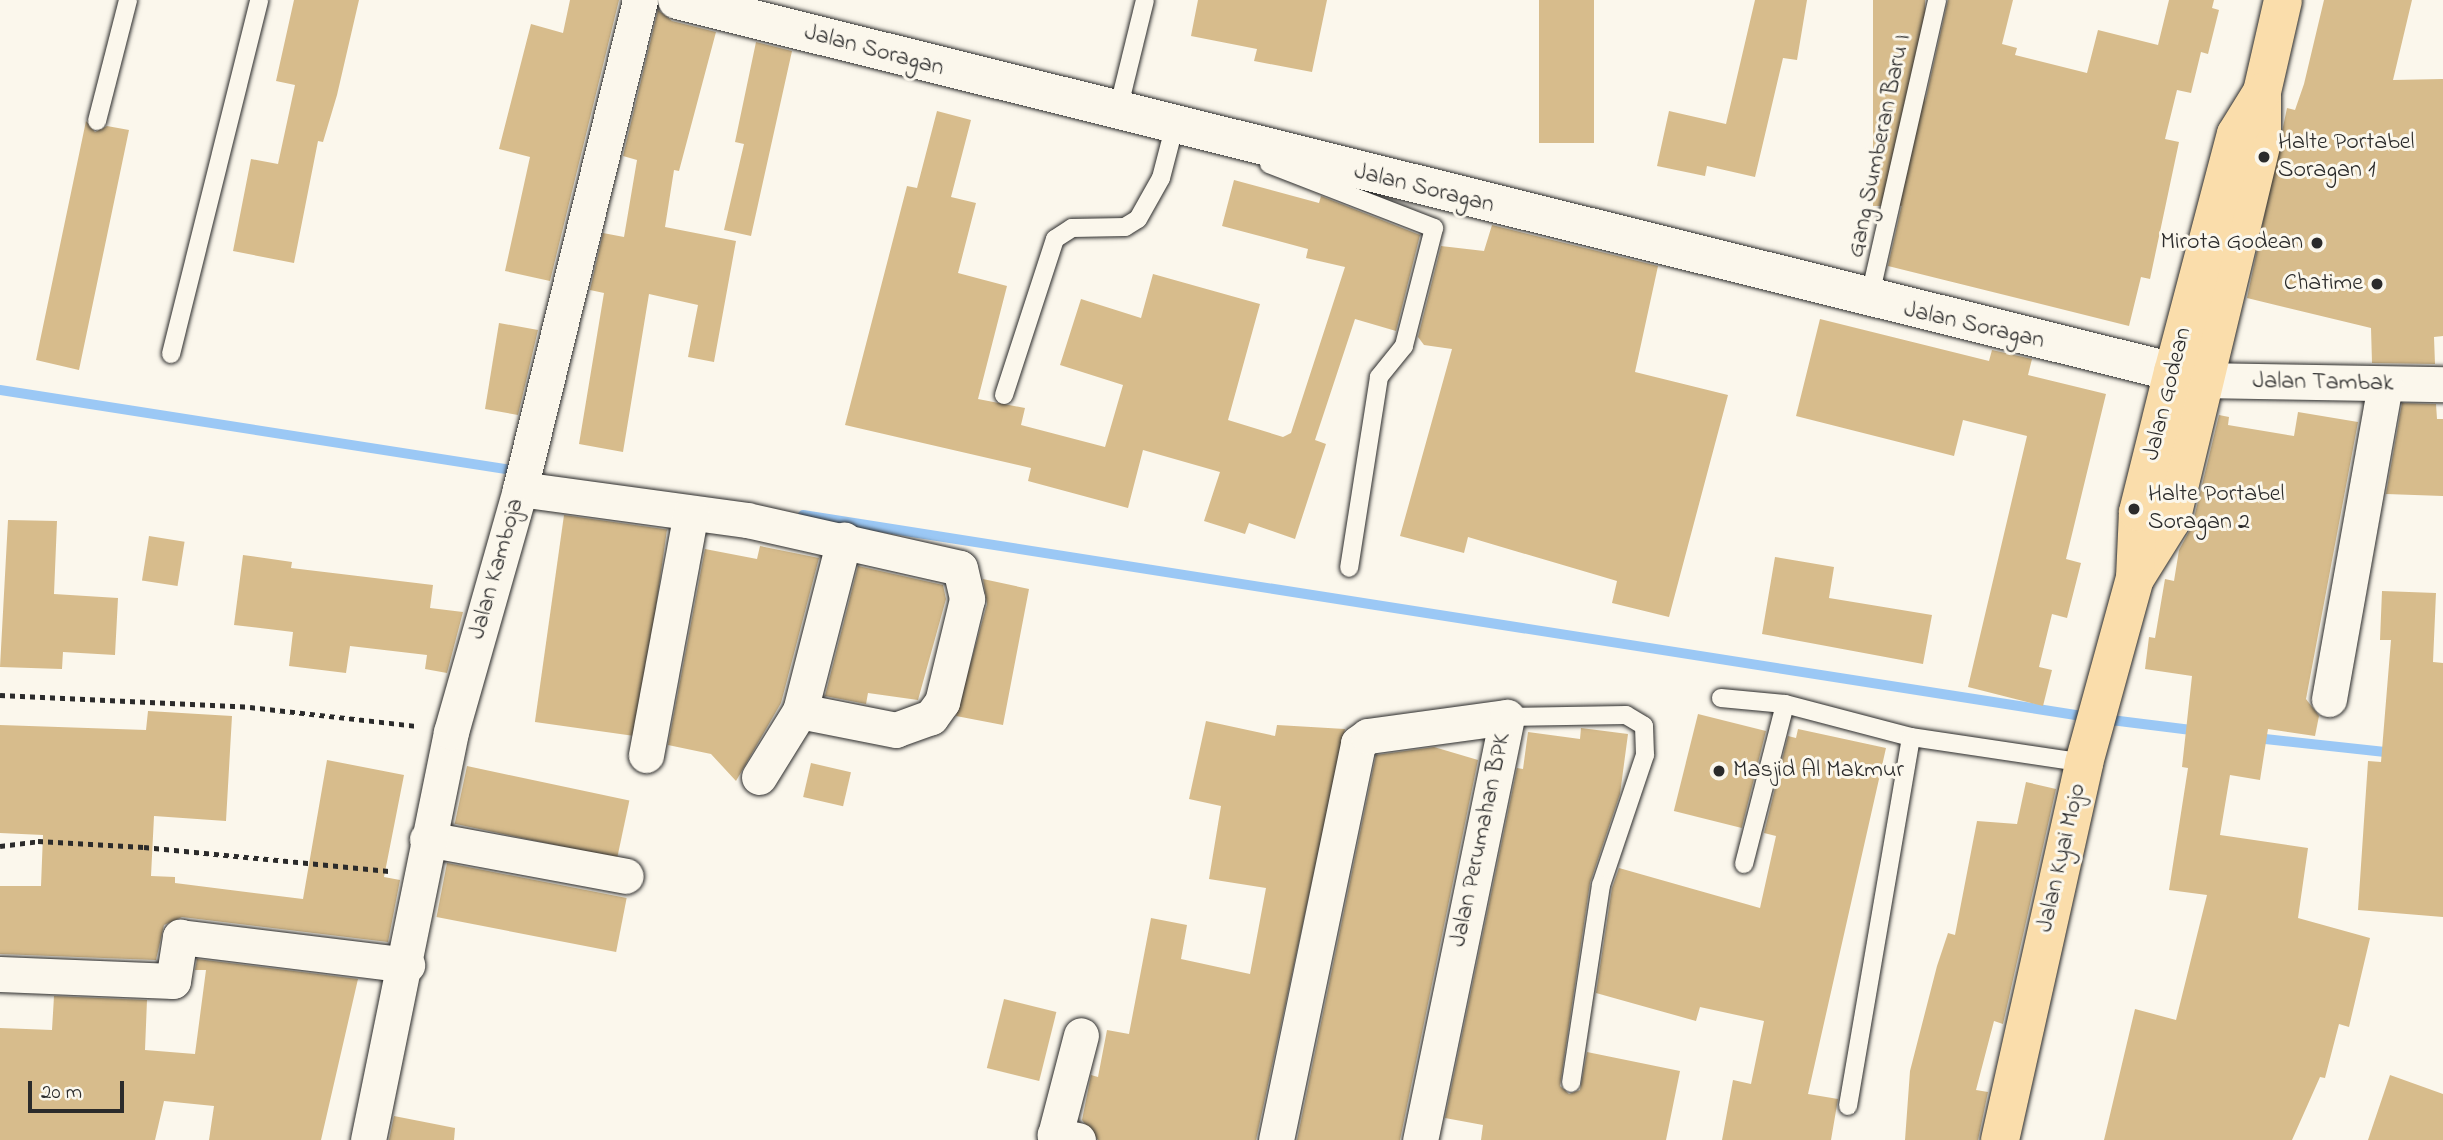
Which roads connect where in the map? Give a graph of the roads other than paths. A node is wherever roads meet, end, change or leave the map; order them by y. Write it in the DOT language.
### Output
graph roads {
  1 [pos="128,0"];
  2 [pos="259,0"];
  3 [pos="640,0"];
  4 [pos="677,0"];
  5 [pos="1144,0"];
  6 [pos="1937,0"];
  7 [pos="2283,0"];
  8 [pos="1117,114"];
  9 [pos="97,121"];
  10 [pos="1174,128"];
  11 [pos="1869,302"];
  12 [pos="171,354"];
  13 [pos="2188,376"];
  14 [pos="2443,384"];
  15 [pos="2385,385"];
  16 [pos="1004,395"];
  17 [pos="521,482"];
  18 [pos="691,513"];
  19 [pos="844,540"];
  20 [pos="1349,568"];
  21 [pos="2135,578"];
  22 [pos="1721,698"];
  23 [pos="2329,699"];
  24 [pos="1785,704"];
  25 [pos="800,711"];
  26 [pos="1507,717"];
  27 [pos="1911,737"];
  28 [pos="646,755"];
  29 [pos="2087,756"];
  30 [pos="759,777"];
  31 [pos="427,839"];
  32 [pos="1744,864"];
  33 [pos="626,876"];
  34 [pos="407,965"];
  35 [pos="0,974"];
  36 [pos="1081,1035"];
  37 [pos="1572,1083"];
  38 [pos="1848,1106"];
  39 [pos="368,1140"];
  40 [pos="1078,1140"];
  41 [pos="1276,1140"];
  42 [pos="1420,1140"];
  43 [pos="2000,1140"];
  1 -- 9 [label="lane"];
  2 -- 12 [label="lane"];
  3 -- 17 [label="street, Jalan Kamboja"];
  4 -- 8 [label="street, Jalan Soragan"];
  5 -- 8 [label="lane"];
  6 -- 11 [label="lane, Gang Sumberan Baru I"];
  7 -- 13 [label="main road, Jalan Godean"];
  8 -- 10 [label="street, Jalan Soragan"];
  10 -- 11 [label="street, Jalan Soragan"];
  10 -- 16 [label="lane"];
  10 -- 20 [label="lane"];
  11 -- 13 [label="street, Jalan Soragan"];
  13 -- 15 [label="street, Jalan Tambak"];
  13 -- 21 [label="main road, Jalan Godean"];
  14 -- 15 [label="street, Jalan Tambak"];
  15 -- 23 [label="street"];
  17 -- 18 [label="street"];
  17 -- 31 [label="street, Jalan Kamboja"];
  18 -- 19 [label="street"];
  18 -- 28 [label="street"];
  19 -- 25 [label="street"];
  19 -- 25 [label="street"];
  21 -- 29 [label="main road, Jalan Kyai Mojo"];
  22 -- 24 [label="lane"];
  24 -- 27 [label="lane"];
  24 -- 32 [label="lane"];
  25 -- 30 [label="street"];
  26 -- 37 [label="lane"];
  26 -- 41 [label="street, Jalan Perumahan BPK"];
  26 -- 42 [label="street, Jalan Perumahan BPK"];
  27 -- 29 [label="lane"];
  27 -- 38 [label="lane"];
  29 -- 43 [label="main road, Jalan Kyai Mojo"];
  31 -- 33 [label="street"];
  31 -- 34 [label="street, Jalan Kamboja"];
  34 -- 35 [label="street"];
  34 -- 39 [label="street, Jalan Kamboja"];
  36 -- 40 [label="street"];
}
